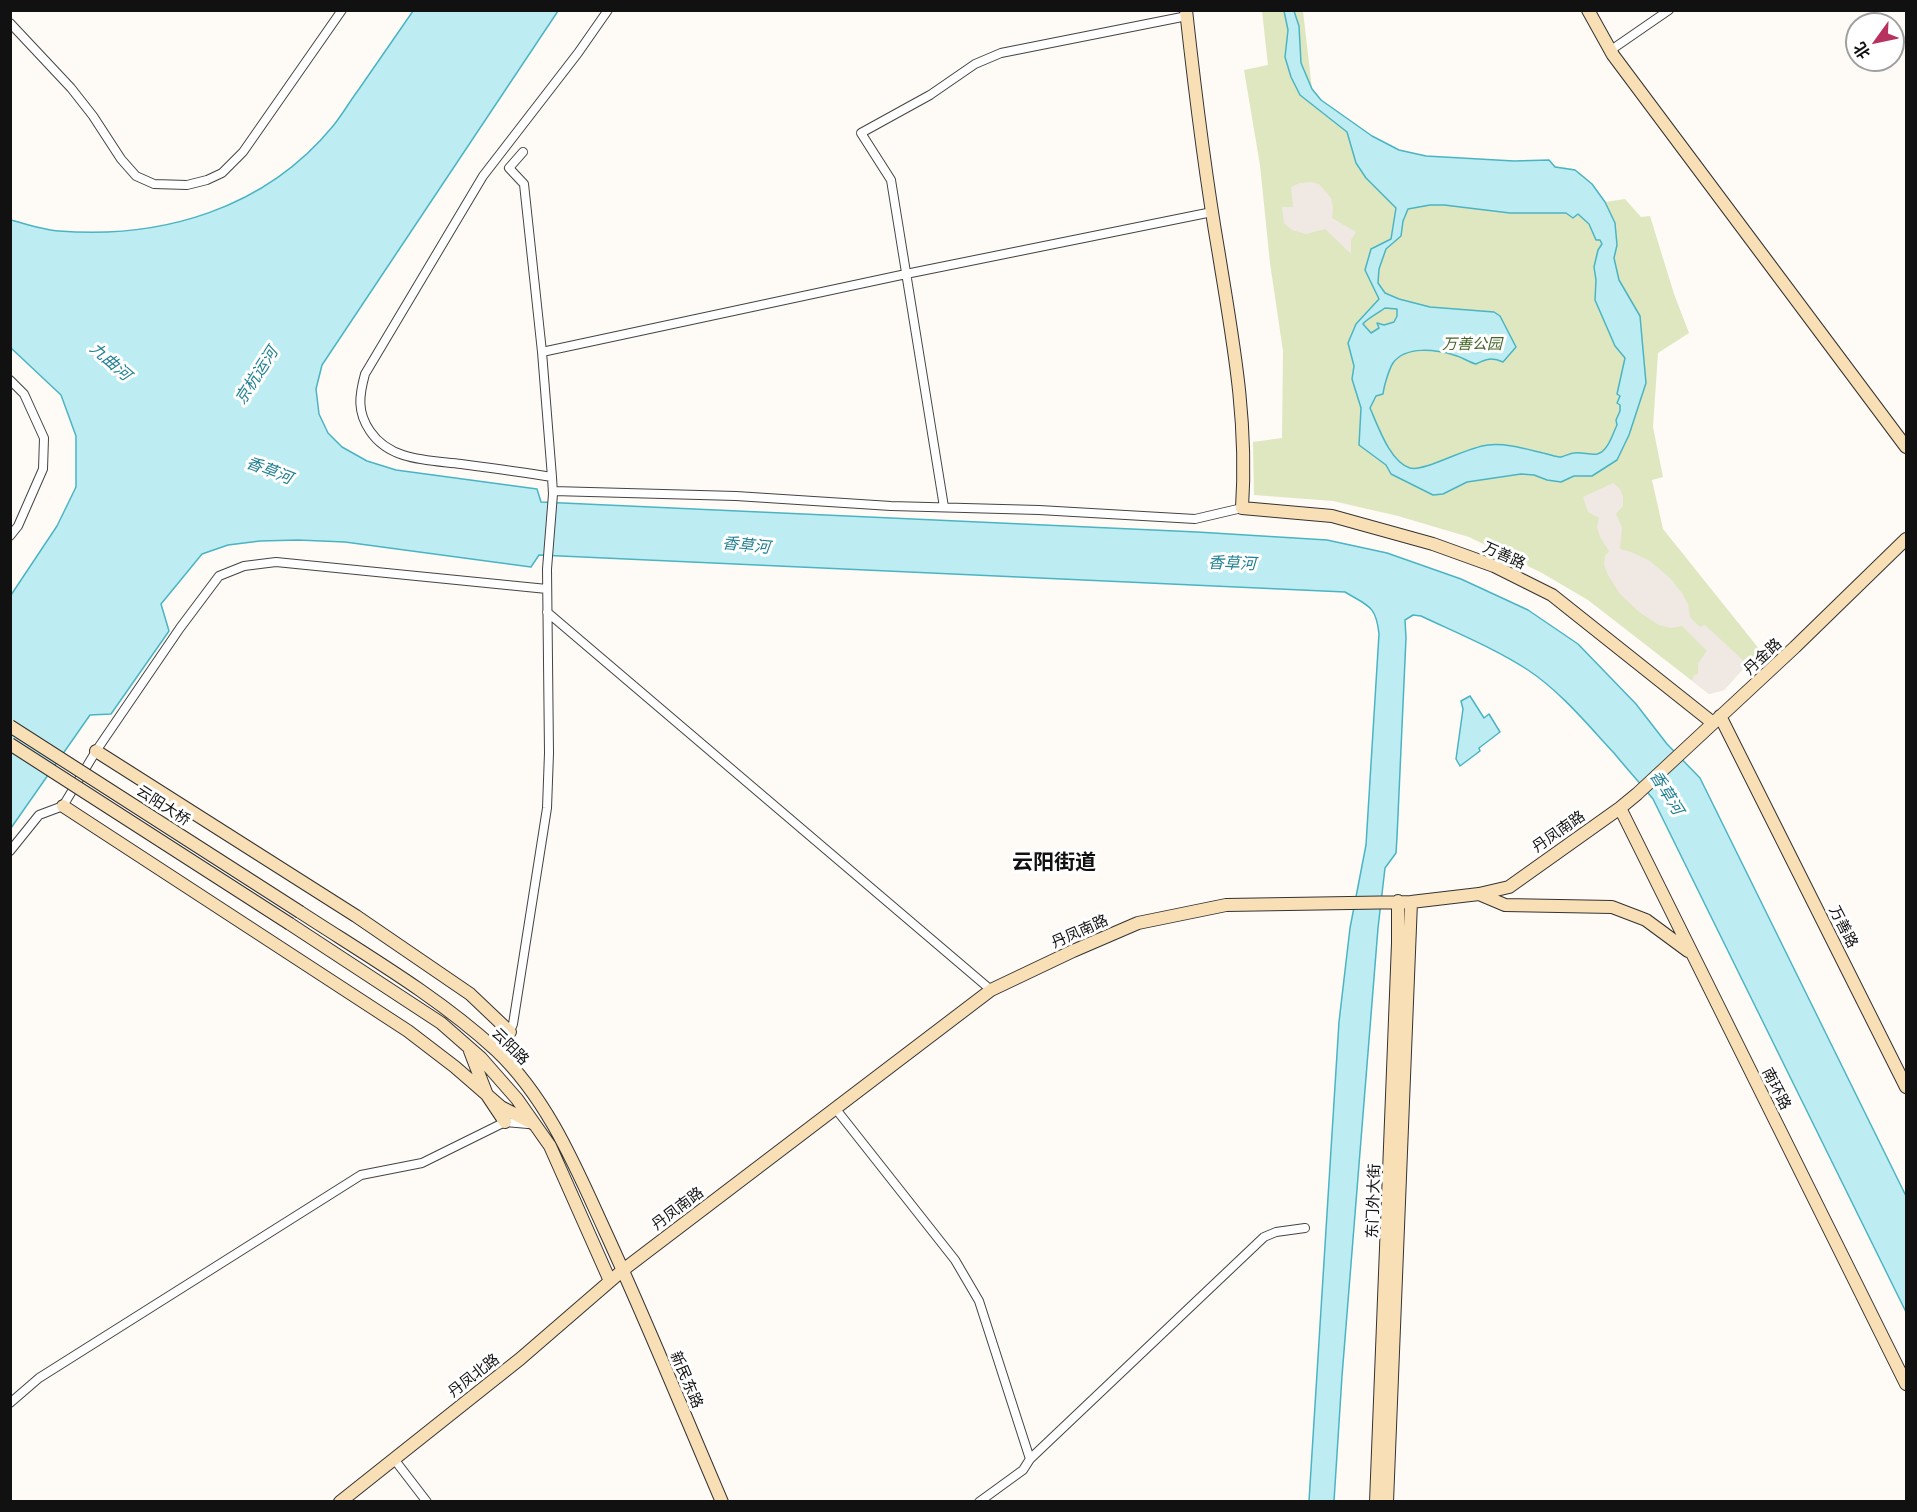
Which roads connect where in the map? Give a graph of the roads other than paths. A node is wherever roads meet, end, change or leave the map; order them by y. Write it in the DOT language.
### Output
graph roads {
  1 [pos="342,10"];
  2 [pos="608,10"];
  3 [pos="1588,10"];
  4 [pos="1669,10"];
  5 [pos="1187,14"];
  6 [pos="10,23"];
  7 [pos="1611,50"];
  8 [pos="524,152"];
  9 [pos="1212,212"];
  10 [pos="906,274"];
  11 [pos="542,352"];
  12 [pos="10,380"];
  13 [pos="1906,447"];
  14 [pos="552,477"];
  15 [pos="553,492"];
  16 [pos="944,507"];
  17 [pos="1242,508"];
  18 [pos="10,536"];
  19 [pos="1906,539"];
  20 [pos="547,589"];
  21 [pos="547,612"];
  22 [pos="1717,720"];
  23 [pos="10,726"];
  24 [pos="10,744"];
  25 [pos="96,751"];
  26 [pos="1637,794"];
  27 [pos="63,806"];
  28 [pos="1620,808"];
  29 [pos="10,851"];
  30 [pos="1479,894"];
  31 [pos="1398,901"];
  32 [pos="1411,902"];
  33 [pos="300,912"];
  34 [pos="290,924"];
  35 [pos="1691,953"];
  36 [pos="991,990"];
  37 [pos="510,1032"];
  38 [pos="469,1048"];
  39 [pos="500,1055"];
  40 [pos="1906,1087"];
  41 [pos="487,1095"];
  42 [pos="835,1108"];
  43 [pos="505,1122"];
  44 [pos="534,1124"];
  45 [pos="1305,1228"];
  46 [pos="623,1270"];
  47 [pos="610,1281"];
  48 [pos="1906,1383"];
  49 [pos="10,1403"];
  50 [pos="393,1459"];
  51 [pos="1030,1459"];
  52 [pos="340,1502"];
  53 [pos="427,1502"];
  54 [pos="722,1502"];
  55 [pos="979,1502"];
  56 [pos="1376,1502"];
  57 [pos="1386,1502"];
  1 -- 6 [label="street"];
  2 -- 14 [label="street"];
  3 -- 7 [label="street"];
  4 -- 7 [label="street"];
  5 -- 9 [label="street"];
  5 -- 10 [label="street"];
  7 -- 13 [label="street"];
  8 -- 11 [label="street"];
  9 -- 10 [label="street"];
  9 -- 17 [label="street"];
  10 -- 11 [label="street"];
  10 -- 16 [label="street"];
  11 -- 14 [label="street"];
  12 -- 18 [label="street"];
  14 -- 15 [label="street"];
  15 -- 16 [label="street"];
  15 -- 20 [label="street"];
  16 -- 17 [label="street"];
  17 -- 22 [label="street, 万善路"];
  19 -- 22 [label="street, 丹金路"];
  20 -- 21 [label="street"];
  20 -- 25 [label="street"];
  21 -- 36 [label="street"];
  21 -- 37 [label="street"];
  22 -- 26 [label="street, 丹金路"];
  22 -- 40 [label="street, 万善路"];
  23 -- 33 [label="street, 云阳大桥, bridge"];
  24 -- 34 [label="street, 云阳大桥, bridge"];
  25 -- 27 [label="street"];
  25 -- 37 [label="street"];
  26 -- 28 [label="street, 丹凤南路"];
  27 -- 29 [label="street"];
  27 -- 41 [label="street"];
  28 -- 30 [label="street, 丹凤南路"];
  28 -- 35 [label="street, 南环路"];
  30 -- 32 [label="street, 丹凤南路"];
  30 -- 35 [label="street"];
  31 -- 32 [label="street, 丹凤南路"];
  31 -- 36 [label="street, 丹凤南路"];
  31 -- 56 [label="street, 东门外大街"];
  32 -- 57 [label="street, 东门外大街"];
  33 -- 39 [label="street, 云阳路"];
  34 -- 38 [label="street, 云阳路"];
  35 -- 48 [label="street, 南环路"];
  36 -- 42 [label="street, 丹凤南路"];
  37 -- 39 [label="street"];
  38 -- 41 [label="street"];
  38 -- 44 [label="street, 云阳路"];
  39 -- 46 [label="street, 云阳路"];
  41 -- 43 [label="street"];
  41 -- 44 [label="street"];
  42 -- 46 [label="street, 丹凤南路"];
  42 -- 51 [label="street"];
  43 -- 44 [label="street"];
  43 -- 49 [label="street"];
  44 -- 47 [label="street, 云阳路"];
  45 -- 51 [label="street"];
  46 -- 47 [label="street, 丹凤北路"];
  46 -- 54 [label="street, 新民东路"];
  47 -- 50 [label="street, 丹凤北路"];
  50 -- 52 [label="street, 丹凤北路"];
  50 -- 53 [label="street"];
  51 -- 55 [label="street"];
}
